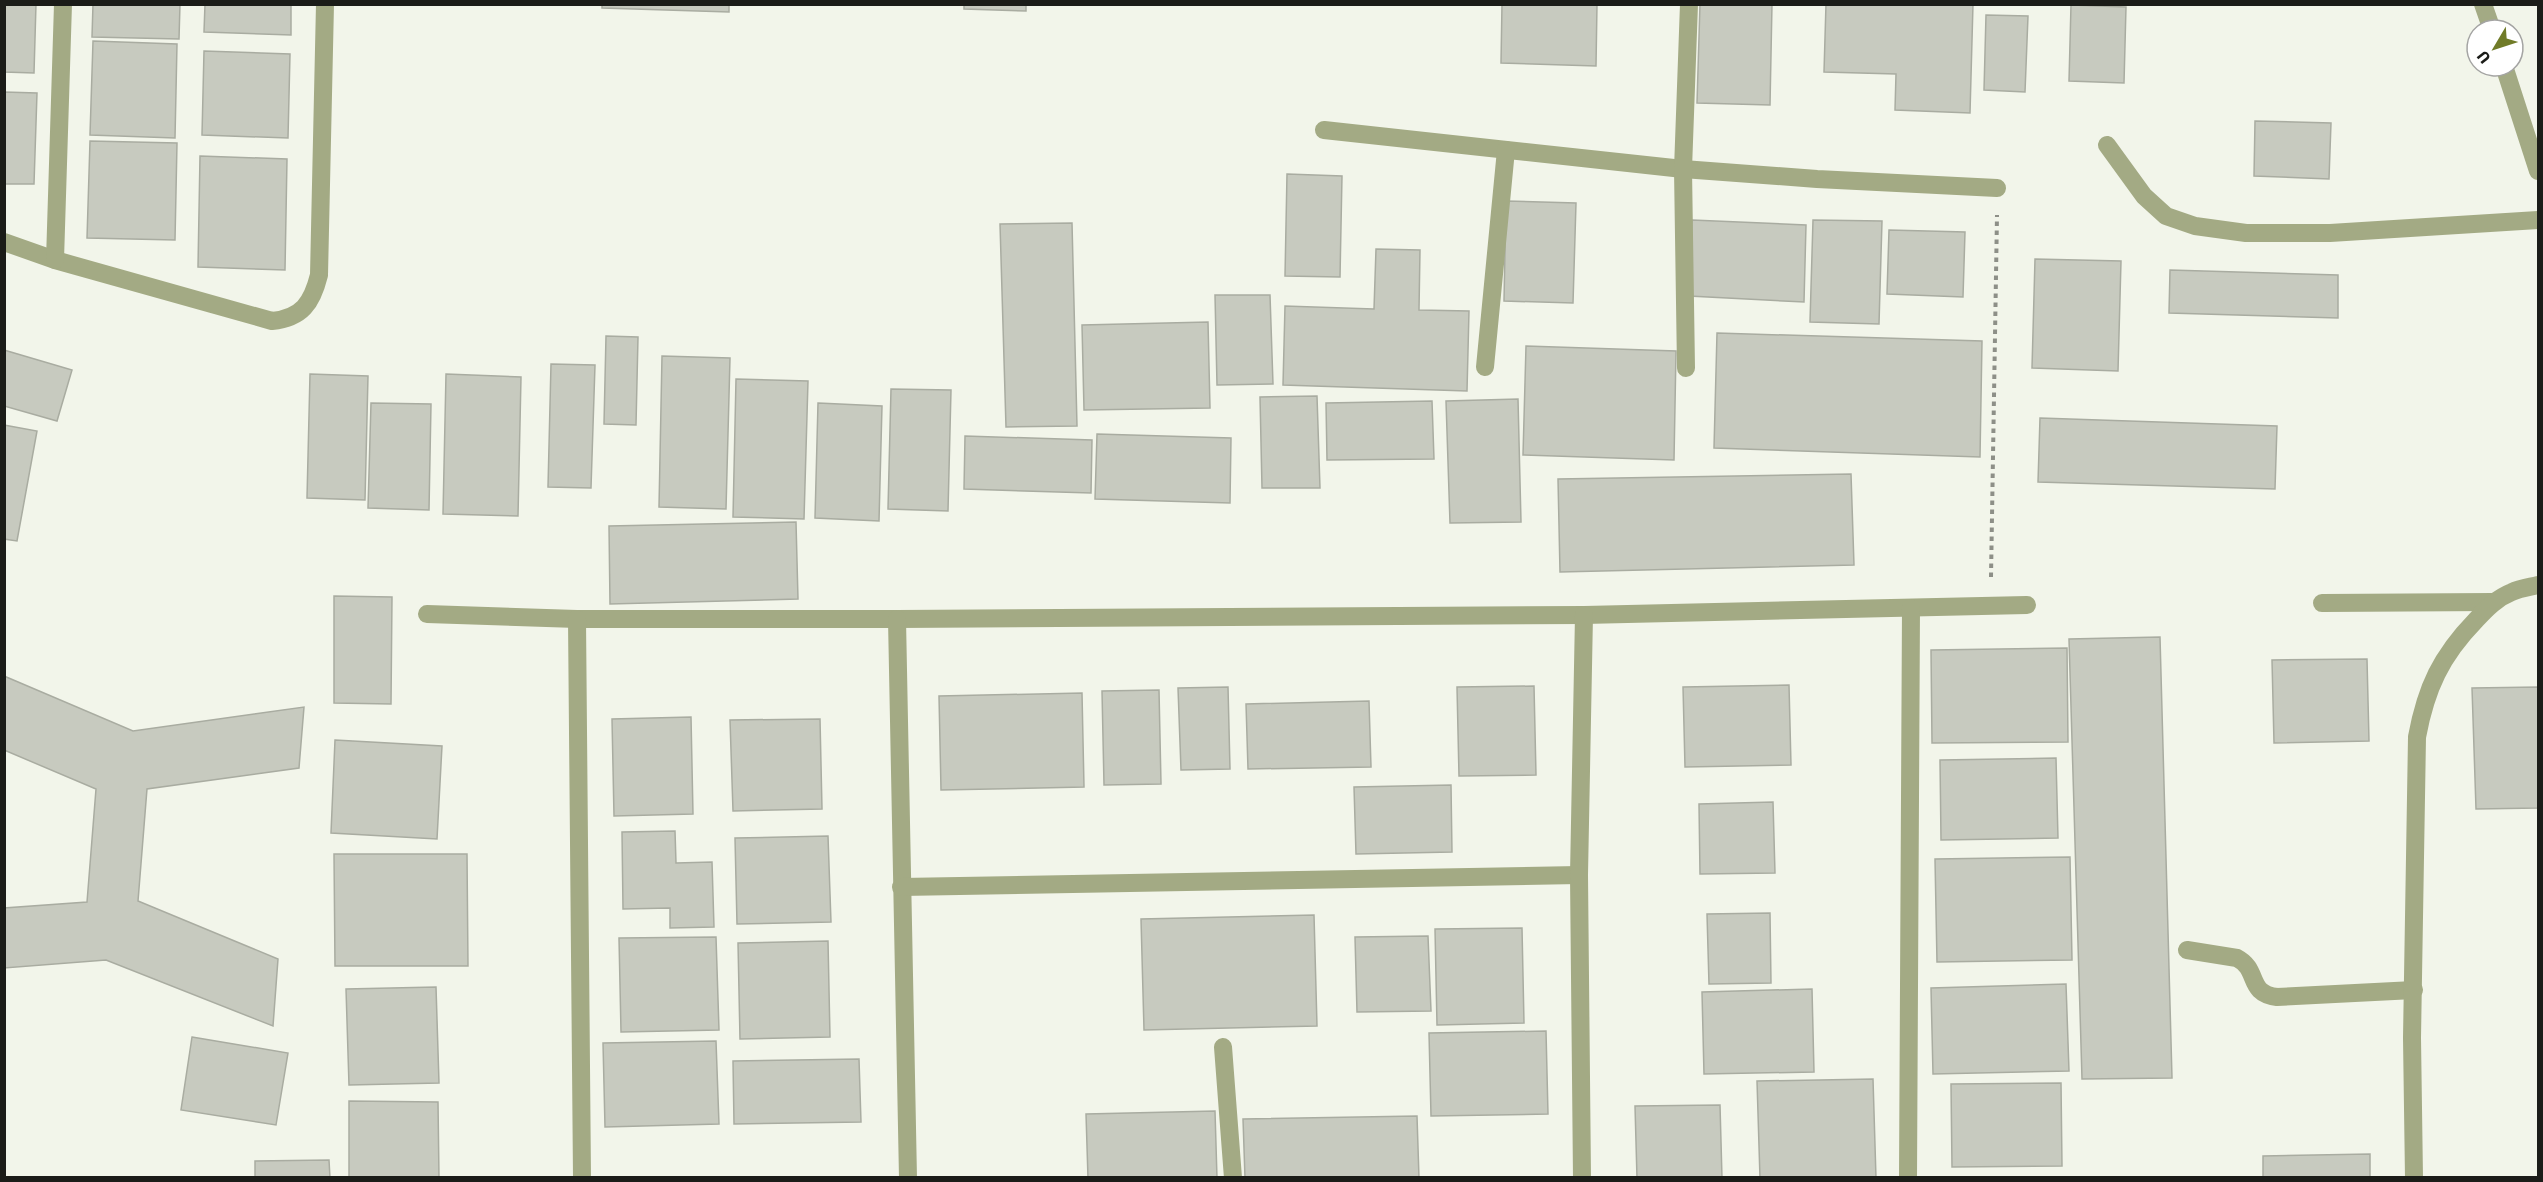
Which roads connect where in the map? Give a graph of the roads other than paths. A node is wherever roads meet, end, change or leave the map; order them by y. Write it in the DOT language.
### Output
graph roads {
  1 [pos="63,4"];
  2 [pos="325,4"];
  3 [pos="1689,4"];
  4 [pos="2508,78"];
  5 [pos="1324,130"];
  6 [pos="2107,145"];
  7 [pos="1506,150"];
  8 [pos="1683,169"];
  9 [pos="2538,171"];
  10 [pos="1997,188"];
  11 [pos="2538,220"];
  12 [pos="4,242"];
  13 [pos="55,260"];
  14 [pos="1485,367"];
  15 [pos="1686,368"];
  16 [pos="2538,585"];
  17 [pos="2493,602"];
  18 [pos="2322,603"];
  19 [pos="2027,605"];
  20 [pos="1911,608"];
  21 [pos="427,614"];
  22 [pos="1584,615"];
  23 [pos="577,619"];
  24 [pos="897,619"];
  25 [pos="1579,875"];
  26 [pos="901,887"];
  27 [pos="2187,950"];
  28 [pos="2414,990"];
  29 [pos="1223,1047"];
  30 [pos="582,1178"];
  31 [pos="908,1178"];
  32 [pos="1233,1178"];
  33 [pos="1582,1178"];
  34 [pos="1908,1178"];
  35 [pos="2414,1178"];
  1 -- 13 [label="street"];
  2 -- 13 [label="street"];
  3 -- 8 [label="street"];
  4 -- 9 [label="street"];
  5 -- 7 [label="street"];
  6 -- 11 [label="street"];
  7 -- 8 [label="street"];
  7 -- 14 [label="street"];
  8 -- 10 [label="street"];
  8 -- 15 [label="street"];
  12 -- 13 [label="street"];
  16 -- 17 [label="street"];
  17 -- 18 [label="street"];
  17 -- 28 [label="street"];
  19 -- 20 [label="street"];
  20 -- 22 [label="street"];
  20 -- 34 [label="street"];
  21 -- 23 [label="street"];
  22 -- 24 [label="street"];
  22 -- 25 [label="street"];
  23 -- 24 [label="street"];
  23 -- 30 [label="street"];
  24 -- 26 [label="street"];
  25 -- 26 [label="street"];
  25 -- 33 [label="street"];
  26 -- 31 [label="street"];
  27 -- 28 [label="street"];
  28 -- 35 [label="street"];
  29 -- 32 [label="street"];
}
